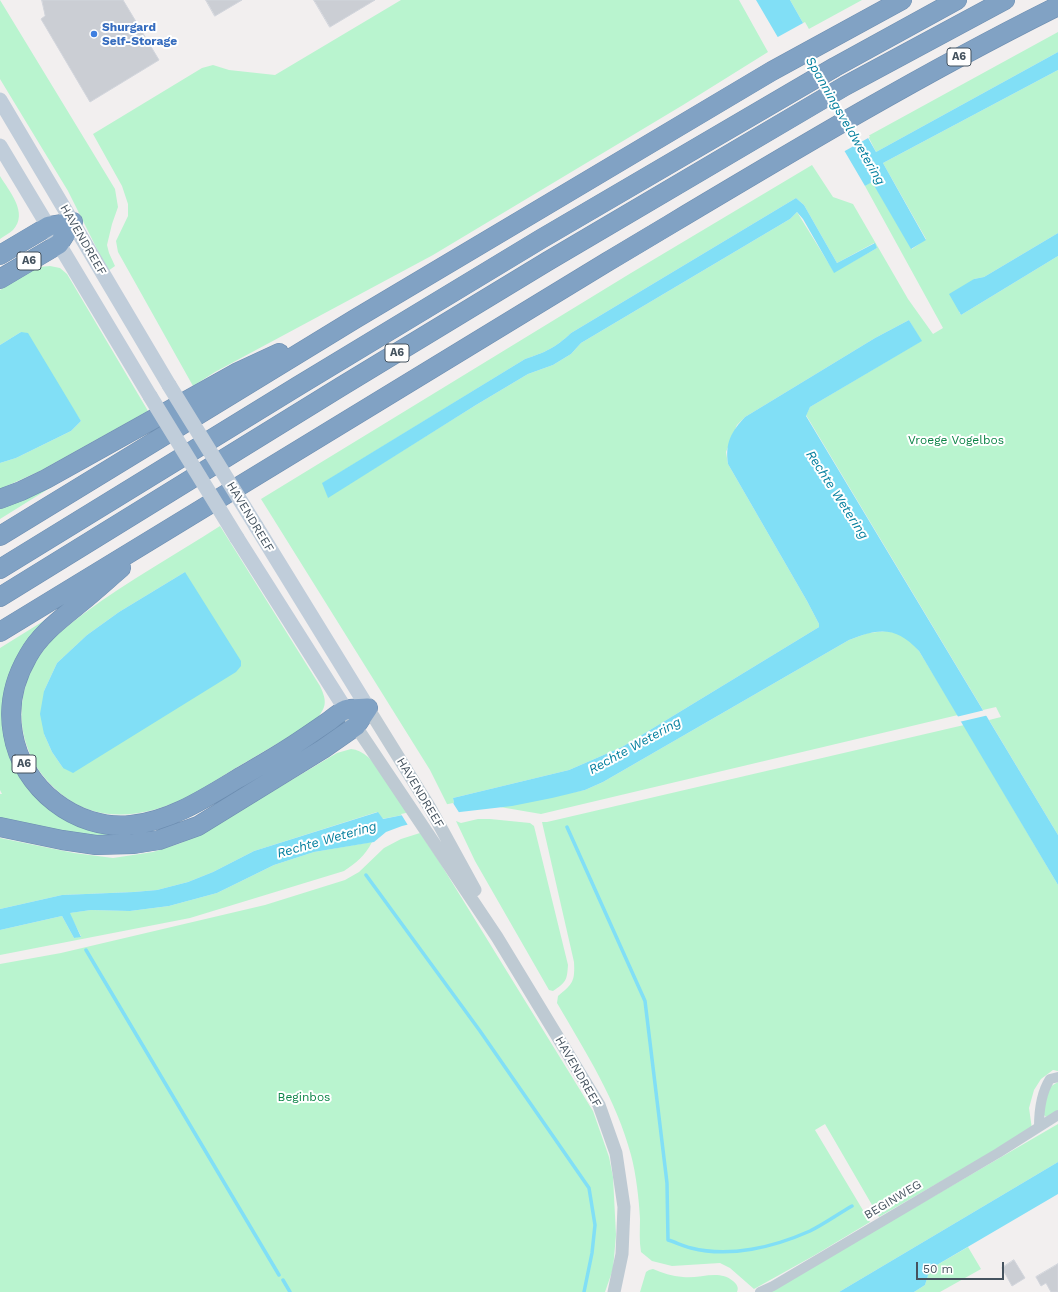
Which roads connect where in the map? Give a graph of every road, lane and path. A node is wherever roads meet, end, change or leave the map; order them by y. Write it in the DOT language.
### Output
graph roads {
  1 [pos="902,0"];
  2 [pos="956,0"];
  3 [pos="1005,0"];
  4 [pos="1058,6"];
  5 [pos="0,100"];
  6 [pos="0,146"];
  7 [pos="74,222"];
  8 [pos="49,226"];
  9 [pos="59,244"];
  10 [pos="0,256"];
  11 [pos="0,278"];
  12 [pos="355,319"];
  13 [pos="0,499"];
  14 [pos="163,532"];
  15 [pos="0,536"];
  16 [pos="0,569"];
  17 [pos="0,597"];
  18 [pos="0,632"];
  19 [pos="368,708"];
  20 [pos="346,710"];
  21 [pos="356,726"];
  22 [pos="0,827"];
  23 [pos="497,937"];
  24 [pos="1058,1077"];
  25 [pos="1058,1116"];
  26 [pos="1038,1127"];
  27 [pos="614,1292"];
  28 [pos="760,1292"];
  1 -- 12 [label="highway"];
  2 -- 16 [label="highway, A6"];
  3 -- 17 [label="highway, A6"];
  4 -- 14 [label="highway, A6"];
  5 -- 7 [label="main road, HAVENDREEF"];
  6 -- 8 [label="main road, HAVENDREEF"];
  7 -- 8 [label="highway"];
  7 -- 9 [label="highway"];
  7 -- 19 [label="main road, HAVENDREEF, bridge"];
  8 -- 9 [label="main road, HAVENDREEF"];
  8 -- 10 [label="highway, A6"];
  9 -- 11 [label="highway, A6"];
  9 -- 20 [label="main road, HAVENDREEF, bridge"];
  12 -- 13 [label="highway"];
  12 -- 15 [label="highway"];
  14 -- 18 [label="highway, A6"];
  14 -- 20 [label="highway, A6"];
  19 -- 20 [label="highway"];
  19 -- 21 [label="highway"];
  19 -- 23 [label="street, HAVENDREEF"];
  20 -- 21 [label="street, HAVENDREEF"];
  21 -- 22 [label="highway"];
  21 -- 23 [label="street, HAVENDREEF"];
  23 -- 27 [label="street, HAVENDREEF"];
  24 -- 26 [label="street"];
  25 -- 26 [label="street, BEGINWEG"];
  26 -- 28 [label="street, BEGINWEG"];
}
